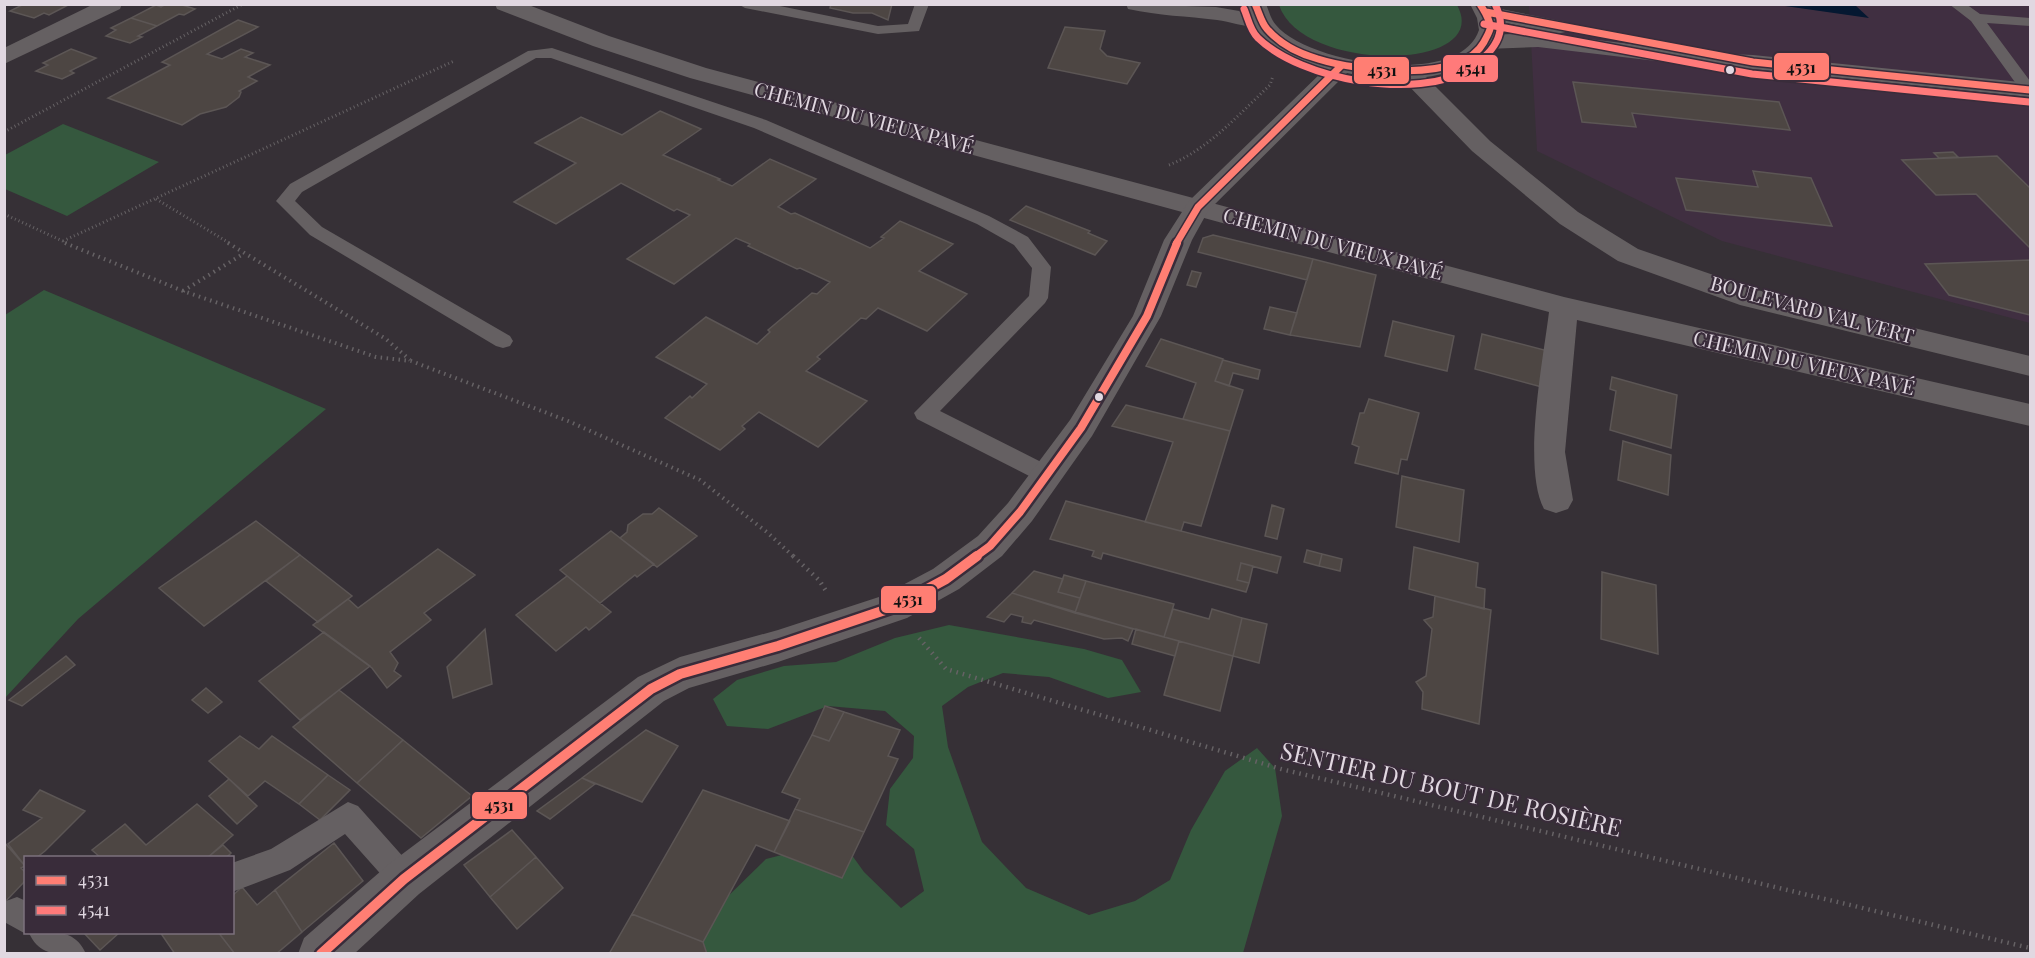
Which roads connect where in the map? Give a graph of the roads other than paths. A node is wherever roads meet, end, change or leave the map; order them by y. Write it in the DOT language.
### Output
graph roads {
  1 [pos="112,4"];
  2 [pos="505,4"];
  3 [pos="745,4"];
  4 [pos="922,4"];
  5 [pos="1136,4"];
  6 [pos="1956,4"];
  7 [pos="1483,8"];
  8 [pos="1257,13"];
  9 [pos="1976,18"];
  10 [pos="2031,22"];
  11 [pos="1486,42"];
  12 [pos="4,57"];
  13 [pos="1753,62"];
  14 [pos="1340,67"];
  15 [pos="1409,73"];
  16 [pos="2029,90"];
  17 [pos="1198,207"];
  18 [pos="1564,307"];
  19 [pos="503,342"];
  20 [pos="2031,366"];
  21 [pos="2031,415"];
  22 [pos="1047,475"];
  23 [pos="1556,500"];
  24 [pos="234,877"];
  25 [pos="404,879"];
  26 [pos="45,934"];
  27 [pos="71,954"];
  28 [pos="320,954"];
  1 -- 12 [label="street"];
  2 -- 17 [label="street, CHEMIN DU VIEUX PAVÉ"];
  3 -- 4 [label="lane"];
  5 -- 8 [label="street"];
  6 -- 9 [label="lane"];
  7 -- 11 [label="street"];
  7 -- 13 [label="street"];
  8 -- 14 [label="street"];
  9 -- 10 [label="lane"];
  9 -- 16 [label="lane"];
  11 -- 13 [label="street"];
  11 -- 15 [label="street"];
  13 -- 16 [label="street"];
  14 -- 15 [label="street"];
  14 -- 17 [label="street"];
  15 -- 20 [label="street, BOULEVARD VAL VERT"];
  17 -- 18 [label="street, CHEMIN DU VIEUX PAVÉ"];
  17 -- 22 [label="street"];
  18 -- 21 [label="street, CHEMIN DU VIEUX PAVÉ"];
  18 -- 23 [label="street"];
  19 -- 22 [label="lane"];
  22 -- 25 [label="street"];
  24 -- 25 [label="lane"];
  25 -- 28 [label="street"];
  26 -- 27 [label="lane"];
}
